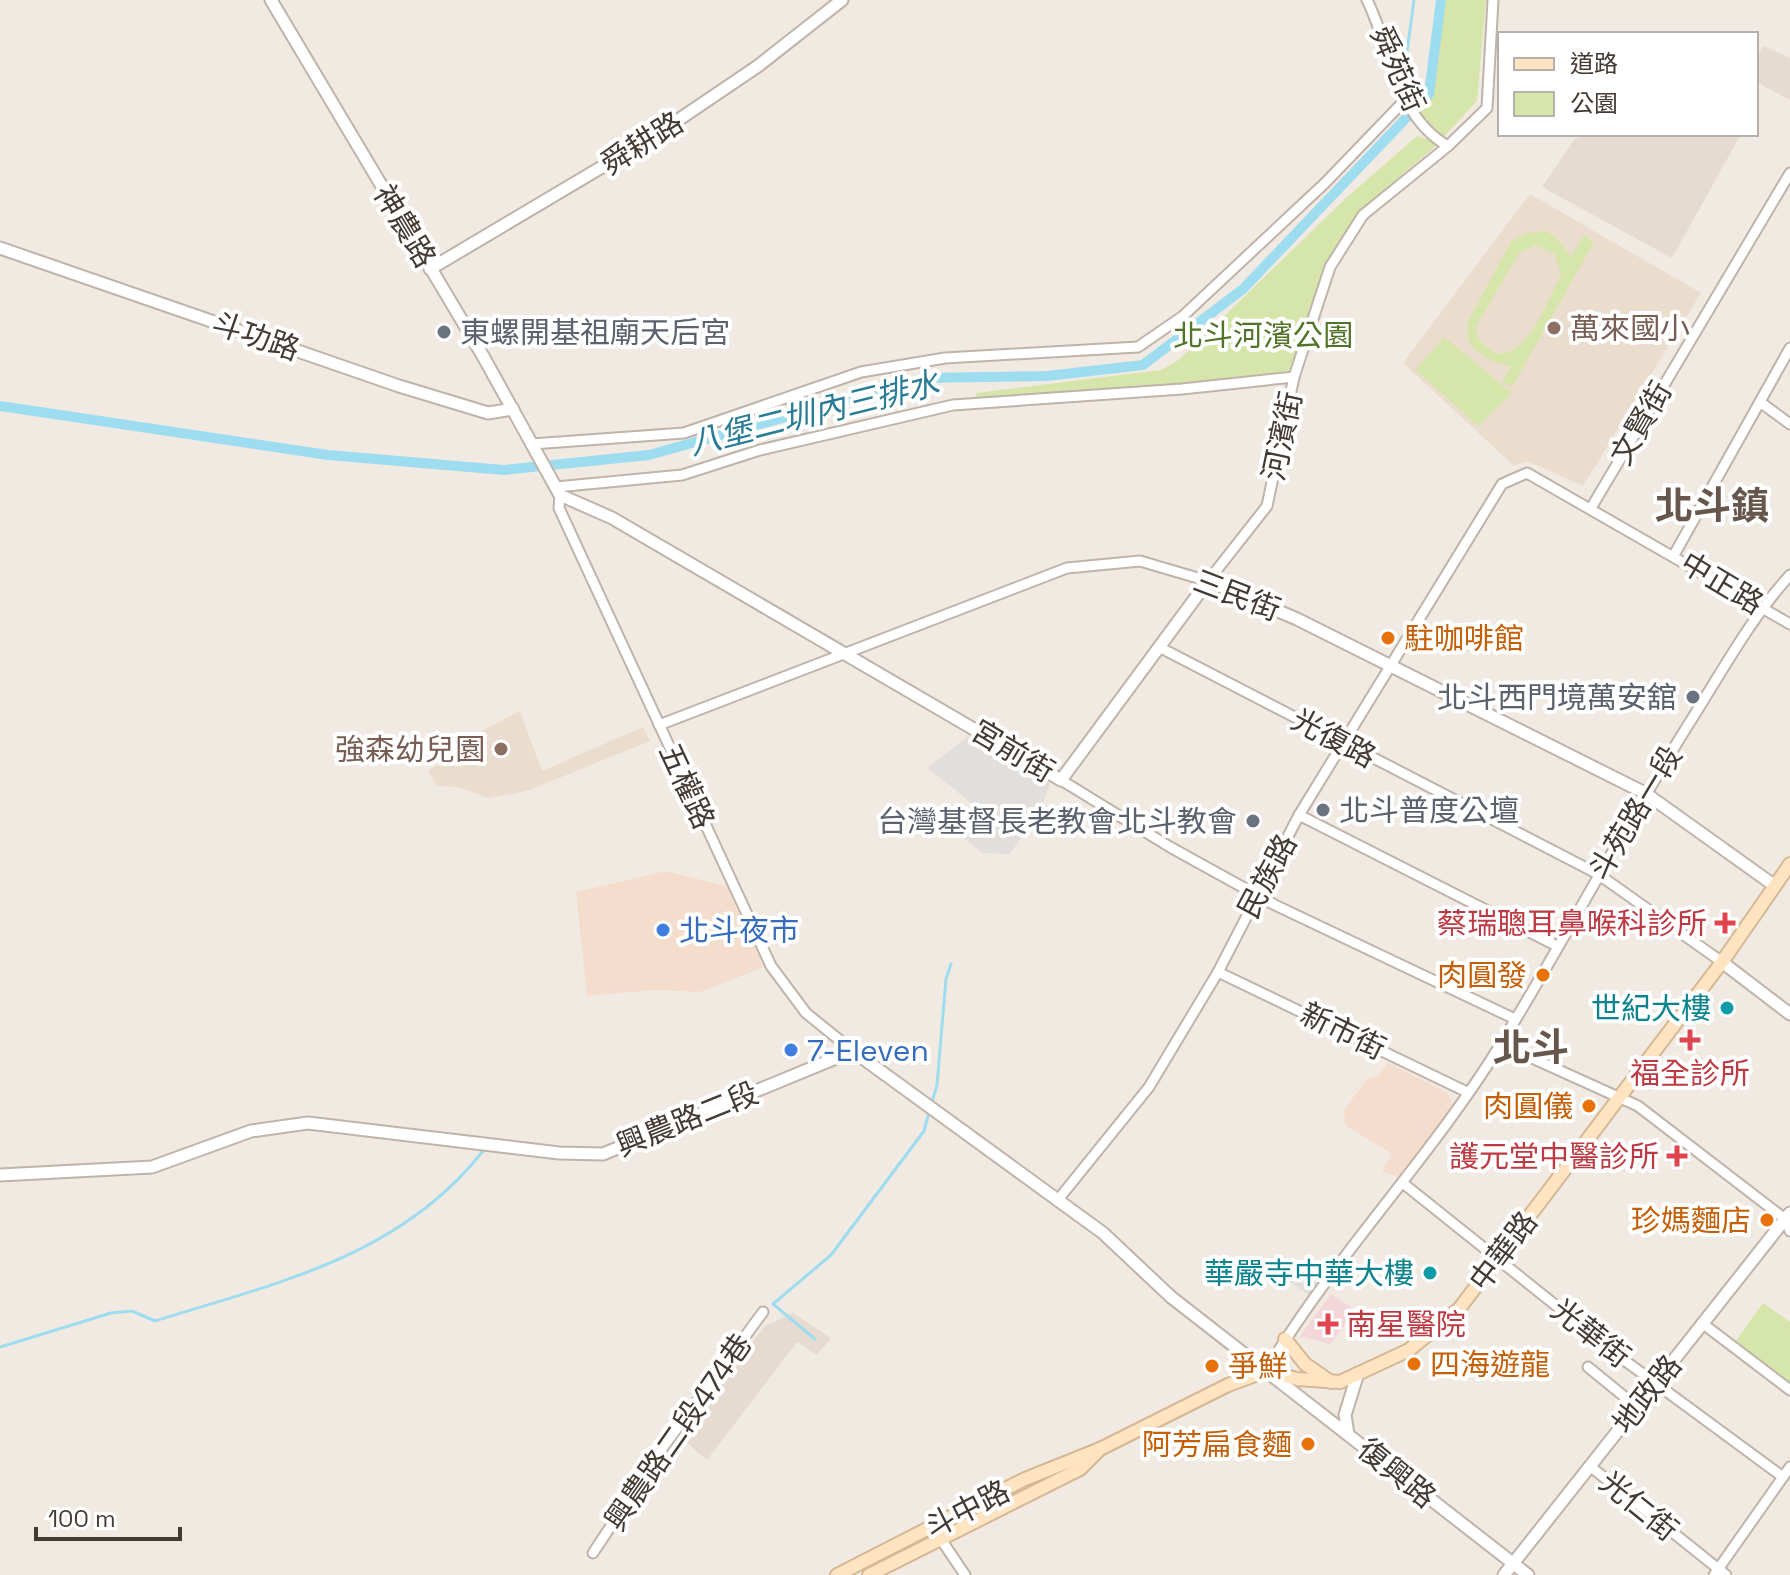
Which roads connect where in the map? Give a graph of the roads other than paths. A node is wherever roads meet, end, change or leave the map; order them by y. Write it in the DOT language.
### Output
graph roads {
  1 [pos="271,0"];
  2 [pos="842,0"];
  3 [pos="1367,0"];
  4 [pos="1493,0"];
  5 [pos="1405,100"];
  6 [pos="1448,146"];
  7 [pos="1790,173"];
  8 [pos="0,248"];
  9 [pos="430,269"];
  10 [pos="1790,348"];
  11 [pos="1294,377"];
  12 [pos="1760,402"];
  13 [pos="513,409"];
  14 [pos="1790,424"];
  15 [pos="534,448"];
  16 [pos="1527,473"];
  17 [pos="556,489"];
  18 [pos="1591,508"];
  19 [pos="1674,555"];
  20 [pos="1790,575"];
  21 [pos="1208,581"];
  22 [pos="1762,606"];
  23 [pos="1790,624"];
  24 [pos="1159,647"];
  25 [pos="844,652"];
  26 [pos="1390,667"];
  27 [pos="659,725"];
  28 [pos="1343,743"];
  29 [pos="1061,780"];
  30 [pos="1645,793"];
  31 [pos="1299,815"];
  32 [pos="1790,864"];
  33 [pos="1598,874"];
  34 [pos="1775,886"];
  35 [pos="1256,894"];
  36 [pos="1557,946"];
  37 [pos="1722,962"];
  38 [pos="1218,972"];
  39 [pos="1790,1014"];
  40 [pos="1515,1019"];
  41 [pos="1501,1044"];
  42 [pos="853,1051"];
  43 [pos="1467,1092"];
  44 [pos="1620,1096"];
  45 [pos="0,1175"];
  46 [pos="1404,1184"];
  47 [pos="1057,1201"];
  48 [pos="1788,1216"];
  49 [pos="1790,1231"];
  50 [pos="1495,1259"];
  51 [pos="763,1312"];
  52 [pos="1702,1323"];
  53 [pos="1285,1339"];
  54 [pos="1588,1367"];
  55 [pos="1266,1371"];
  56 [pos="1358,1373"];
  57 [pos="1334,1383"];
  58 [pos="1656,1383"];
  59 [pos="1790,1390"];
  60 [pos="1637,1407"];
  61 [pos="1348,1434"];
  62 [pos="1100,1449"];
  63 [pos="1591,1467"];
  64 [pos="1790,1467"];
  65 [pos="1783,1477"];
  66 [pos="932,1526"];
  67 [pos="939,1538"];
  68 [pos="593,1553"];
  69 [pos="1512,1565"];
  70 [pos="1719,1573"];
  71 [pos="837,1575"];
  72 [pos="869,1575"];
  73 [pos="965,1575"];
  74 [pos="1504,1575"];
  75 [pos="1528,1575"];
  1 -- 9 [label="street, 神農路"];
  2 -- 9 [label="street, 舜耕路"];
  3 -- 5 [label="street, 舜苑街"];
  4 -- 6 [label="street, 河濱街"];
  5 -- 6 [label="street, 舜苑街"];
  5 -- 15 [label="street"];
  6 -- 11 [label="street, 河濱街"];
  7 -- 18 [label="street, 文賢街"];
  8 -- 13 [label="street, 斗功路"];
  9 -- 13 [label="street, 神農路"];
  10 -- 12 [label="street"];
  11 -- 17 [label="street"];
  11 -- 21 [label="street, 河濱街"];
  12 -- 14 [label="street"];
  12 -- 19 [label="street"];
  13 -- 15 [label="street, 神農路"];
  15 -- 17 [label="street"];
  16 -- 18 [label="street, 中正路"];
  16 -- 26 [label="street, 民族路"];
  17 -- 25 [label="street, 宮前街"];
  17 -- 27 [label="street, 五權路"];
  18 -- 19 [label="street, 中正路"];
  19 -- 22 [label="street, 中正路"];
  20 -- 22 [label="street, 斗苑路一段"];
  21 -- 24 [label="street, 河濱街"];
  21 -- 25 [label="street, 三民街"];
  21 -- 26 [label="street, 三民街"];
  22 -- 23 [label="street, 中正路"];
  22 -- 30 [label="street, 斗苑路一段"];
  24 -- 28 [label="street, 光復路"];
  24 -- 29 [label="street, 河濱街"];
  25 -- 27 [label="street, 三民街"];
  25 -- 29 [label="street, 宮前街"];
  26 -- 28 [label="street, 民族路"];
  26 -- 30 [label="street, 三民街"];
  27 -- 42 [label="street, 五權路"];
  28 -- 31 [label="street, 民族路"];
  28 -- 33 [label="street, 光復路"];
  29 -- 35 [label="street, 宮前街"];
  30 -- 33 [label="street, 斗苑路一段"];
  30 -- 34 [label="street, 三民街"];
  31 -- 35 [label="street, 民族路"];
  31 -- 36 [label="street"];
  32 -- 34 [label="main road, 中華路"];
  33 -- 36 [label="street, 斗苑路一段"];
  33 -- 37 [label="street, 光復路"];
  34 -- 37 [label="main road, 中華路"];
  35 -- 38 [label="street, 民族路"];
  35 -- 40 [label="street, 宮前街"];
  36 -- 40 [label="street, 斗苑路一段"];
  37 -- 39 [label="street, 光復路"];
  37 -- 44 [label="main road, 中華路"];
  38 -- 43 [label="street, 新市街"];
  38 -- 47 [label="street, 民族路"];
  40 -- 41 [label="street, 斗苑路一段"];
  41 -- 43 [label="street, 斗苑路一段"];
  41 -- 44 [label="street"];
  42 -- 45 [label="street, 興農路二段"];
  42 -- 47 [label="street"];
  43 -- 46 [label="street, 斗苑路一段"];
  44 -- 48 [label="street"];
  44 -- 50 [label="main road, 中華路"];
  46 -- 50 [label="street, 光華街"];
  46 -- 53 [label="street, 斗苑路一段"];
  47 -- 55 [label="street"];
  48 -- 49 [label="street"];
  48 -- 52 [label="street, 地政路"];
  50 -- 56 [label="main road, 中華路"];
  50 -- 58 [label="street, 光華街"];
  51 -- 68 [label="street, 興農路二段474巷"];
  52 -- 58 [label="street, 地政路"];
  52 -- 59 [label="street"];
  53 -- 55 [label="street, 斗苑路一段"];
  53 -- 57 [label="main road"];
  54 -- 60 [label="street"];
  55 -- 57 [label="main road"];
  55 -- 61 [label="street, 復興路"];
  55 -- 62 [label="main road, 斗中路"];
  56 -- 57 [label="main road, 中華路"];
  56 -- 61 [label="street"];
  58 -- 60 [label="street, 地政路"];
  58 -- 65 [label="street, 光華街"];
  60 -- 63 [label="street, 地政路"];
  61 -- 69 [label="street, 復興路"];
  62 -- 66 [label="main road, 斗中路"];
  62 -- 67 [label="main road, 斗中路"];
  63 -- 69 [label="street, 地政路"];
  63 -- 70 [label="street, 光仁街"];
  64 -- 65 [label="street"];
  65 -- 70 [label="street"];
  66 -- 67 [label="street"];
  66 -- 71 [label="main road, 斗中路"];
  67 -- 72 [label="main road, 斗中路"];
  67 -- 73 [label="street"];
  69 -- 74 [label="street, 地政路"];
  69 -- 75 [label="street, 復興路"];
}
